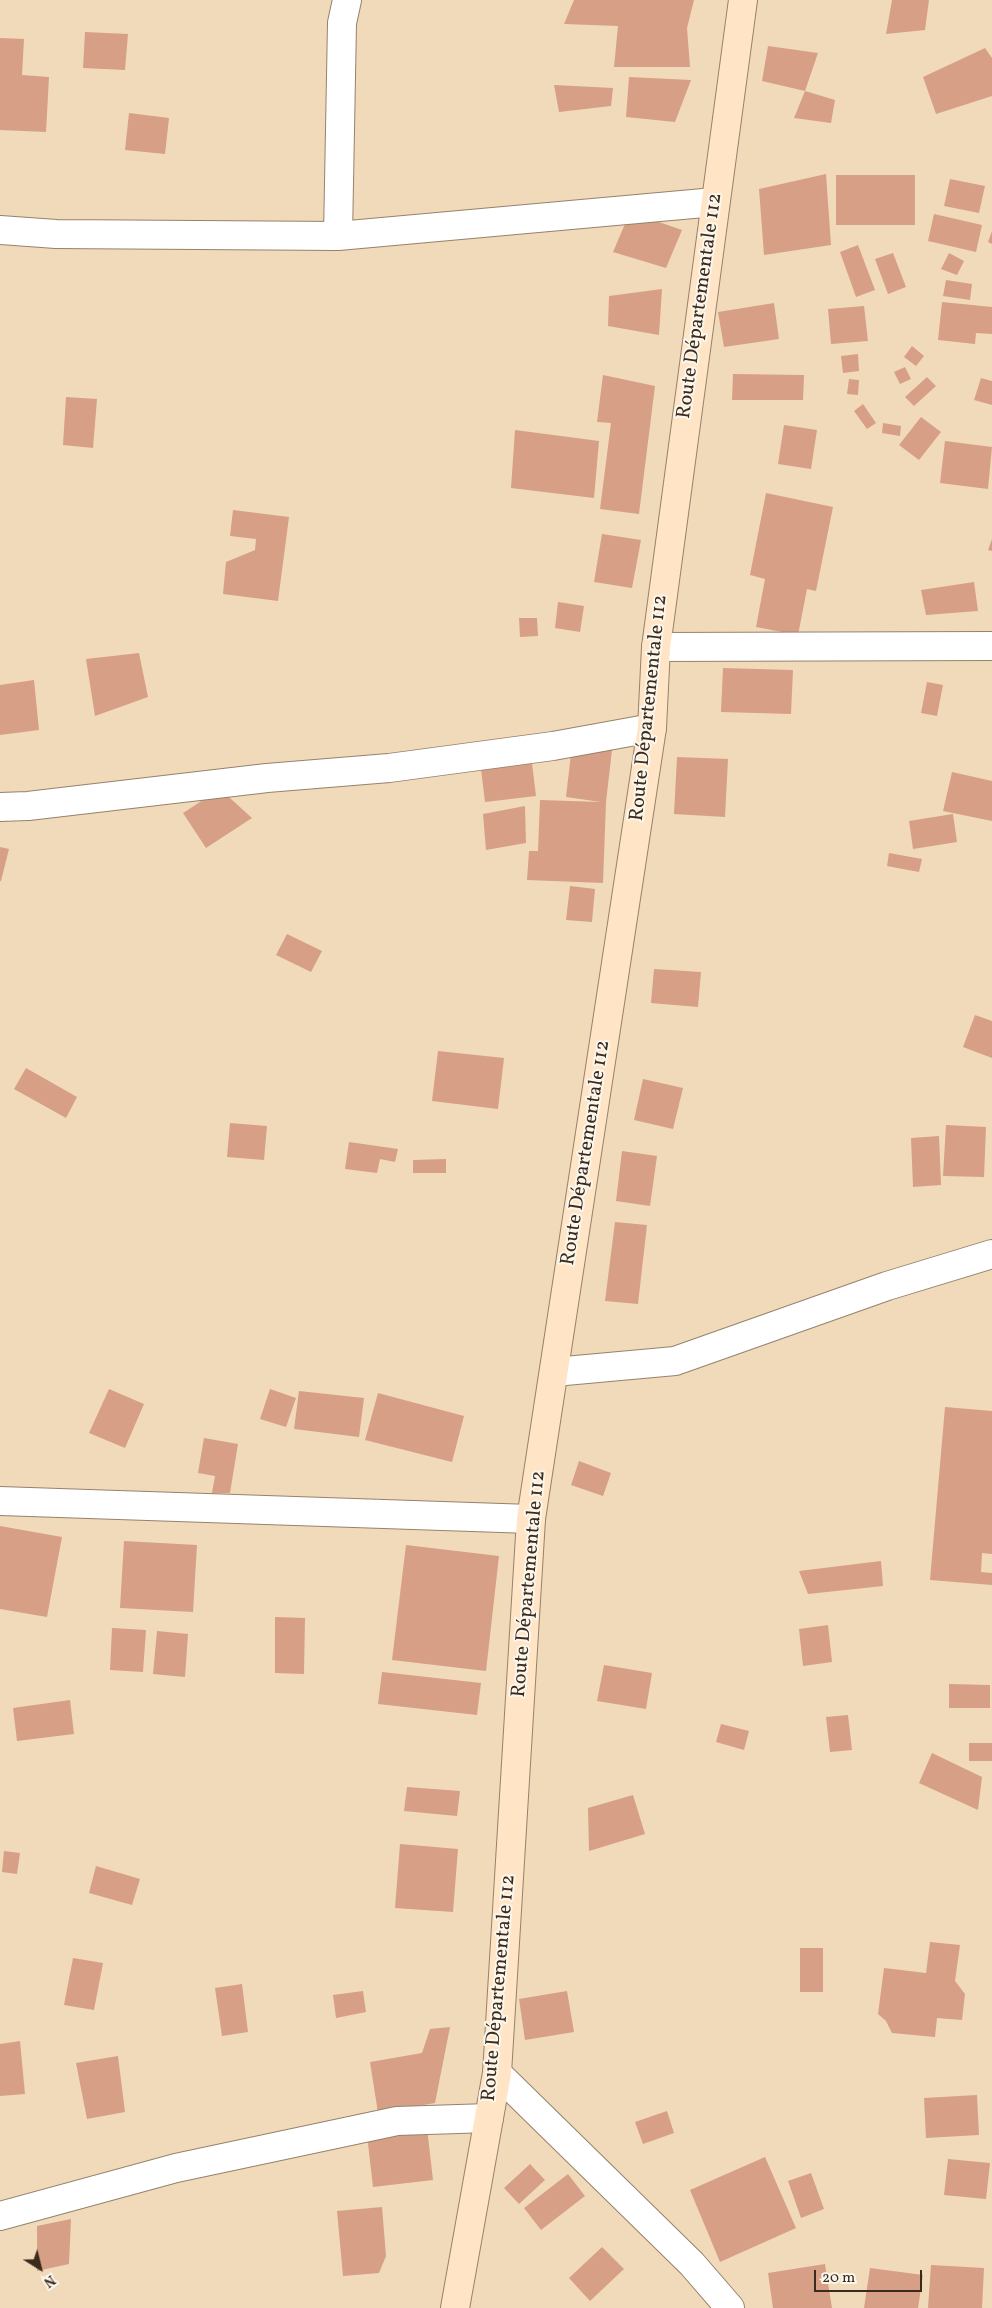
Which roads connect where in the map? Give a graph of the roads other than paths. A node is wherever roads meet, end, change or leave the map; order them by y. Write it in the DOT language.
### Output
graph roads {
  1 [pos="347,0"];
  2 [pos="743,0"];
  3 [pos="715,202"];
  4 [pos="0,230"];
  5 [pos="338,236"];
  6 [pos="992,646"];
  7 [pos="656,647"];
  8 [pos="652,728"];
  9 [pos="0,807"];
  10 [pos="992,1254"];
  11 [pos="554,1372"];
  12 [pos="0,1501"];
  13 [pos="531,1519"];
  14 [pos="497,2073"];
  15 [pos="489,2118"];
  16 [pos="0,2216"];
  17 [pos="456,2308"];
  18 [pos="730,2308"];
  1 -- 5 [label="street"];
  2 -- 3 [label="main road, Route Départementale 112"];
  3 -- 5 [label="street"];
  3 -- 7 [label="main road, Route Départementale 112"];
  4 -- 5 [label="street"];
  6 -- 7 [label="street"];
  7 -- 8 [label="main road, Route Départementale 112"];
  8 -- 9 [label="street"];
  8 -- 11 [label="main road, Route Départementale 112"];
  10 -- 11 [label="street"];
  11 -- 13 [label="main road, Route Départementale 112"];
  12 -- 13 [label="street"];
  13 -- 14 [label="main road, Route Départementale 112"];
  14 -- 15 [label="main road, Route Départementale 112"];
  14 -- 18 [label="street"];
  15 -- 16 [label="street"];
  15 -- 17 [label="main road, Route Départementale 112"];
}
